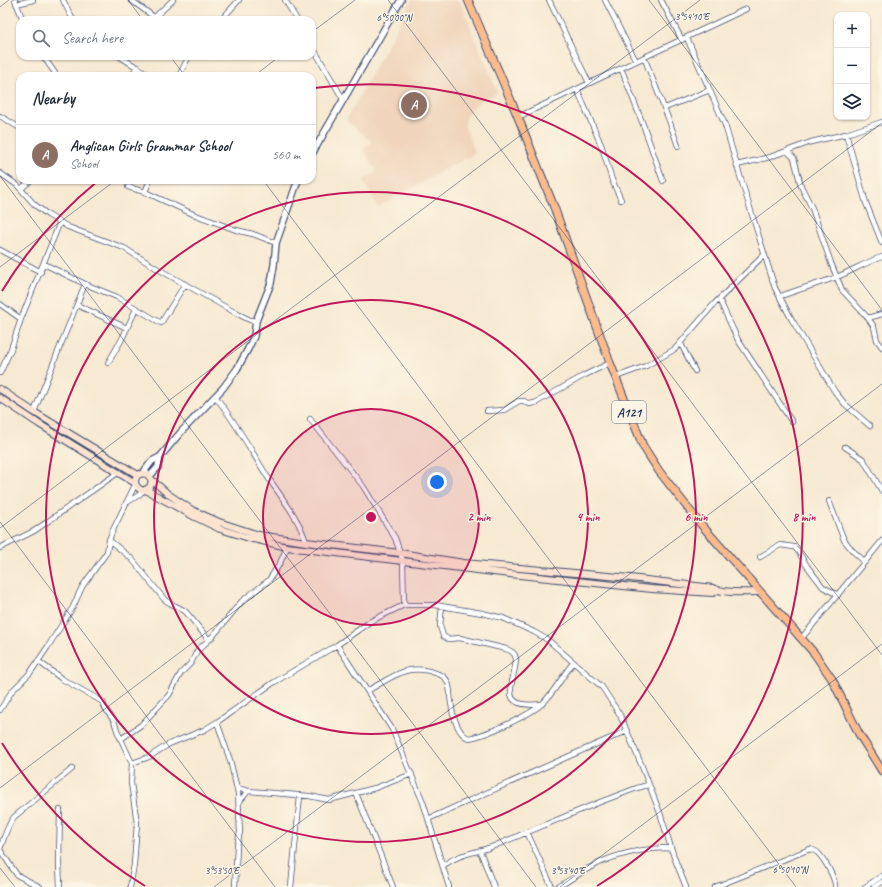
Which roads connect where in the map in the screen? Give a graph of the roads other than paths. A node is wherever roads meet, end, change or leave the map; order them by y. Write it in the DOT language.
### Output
graph roads {
  1 [pos="33,0"];
  2 [pos="63,0"];
  3 [pos="131,0"];
  4 [pos="173,0"];
  5 [pos="239,0"];
  6 [pos="285,0"];
  7 [pos="401,0"];
  8 [pos="468,0"];
  9 [pos="550,0"];
  10 [pos="605,0"];
  11 [pos="661,0"];
  12 [pos="16,2"];
  13 [pos="746,9"];
  14 [pos="21,16"];
  15 [pos="71,16"];
  16 [pos="153,16"];
  17 [pos="155,16"];
  18 [pos="225,16"];
  19 [pos="295,16"];
  20 [pos="687,38"];
  21 [pos="682,40"];
  22 [pos="316,53"];
  23 [pos="644,57"];
  24 [pos="46,60"];
  25 [pos="125,60"];
  26 [pos="187,60"];
  27 [pos="636,60"];
  28 [pos="138,67"];
  29 [pos="621,68"];
  30 [pos="54,72"];
  31 [pos="134,72"];
  32 [pos="145,72"];
  33 [pos="182,72"];
  34 [pos="589,83"];
  35 [pos="577,89"];
  36 [pos="710,90"];
  37 [pos="343,99"];
  38 [pos="665,108"];
  39 [pos="0,116"];
  40 [pos="518,117"];
  41 [pos="882,122"];
  42 [pos="16,126"];
  43 [pos="846,134"];
  44 [pos="678,146"];
  45 [pos="316,147"];
  46 [pos="787,150"];
  47 [pos="737,165"];
  48 [pos="0,173"];
  49 [pos="663,181"];
  50 [pos="27,184"];
  51 [pos="148,184"];
  52 [pos="297,184"];
  53 [pos="128,187"];
  54 [pos="21,189"];
  55 [pos="145,192"];
  56 [pos="620,200"];
  57 [pos="60,222"];
  58 [pos="276,243"];
  59 [pos="882,243"];
  60 [pos="0,250"];
  61 [pos="764,255"];
  62 [pos="882,257"];
  63 [pos="44,264"];
  64 [pos="41,272"];
  65 [pos="837,277"];
  66 [pos="85,284"];
  67 [pos="185,284"];
  68 [pos="781,296"];
  69 [pos="719,300"];
  70 [pos="0,304"];
  71 [pos="77,305"];
  72 [pos="136,309"];
  73 [pos="882,314"];
  74 [pos="868,318"];
  75 [pos="21,320"];
  76 [pos="256,321"];
  77 [pos="127,328"];
  78 [pos="681,344"];
  79 [pos="882,347"];
  80 [pos="108,363"];
  81 [pos="610,363"];
  82 [pos="695,371"];
  83 [pos="0,373"];
  84 [pos="616,377"];
  85 [pos="0,389"];
  86 [pos="216,396"];
  87 [pos="0,398"];
  88 [pos="487,411"];
  89 [pos="34,412"];
  90 [pos="310,419"];
  91 [pos="792,422"];
  92 [pos="870,426"];
  93 [pos="844,447"];
  94 [pos="160,457"];
  95 [pos="119,472"];
  96 [pos="140,474"];
  97 [pos="151,478"];
  98 [pos="135,484"];
  99 [pos="145,490"];
  100 [pos="882,491"];
  101 [pos="829,500"];
  102 [pos="126,503"];
  103 [pos="109,540"];
  104 [pos="882,541"];
  105 [pos="306,542"];
  106 [pos="287,547"];
  107 [pos="0,548"];
  108 [pos="400,553"];
  109 [pos="760,557"];
  110 [pos="403,561"];
  111 [pos="865,562"];
  112 [pos="717,590"];
  113 [pos="759,592"];
  114 [pos="838,595"];
  115 [pos="404,605"];
  116 [pos="442,606"];
  117 [pos="802,639"];
  118 [pos="209,640"];
  119 [pos="337,645"];
  120 [pos="38,661"];
  121 [pos="573,663"];
  122 [pos="368,691"];
  123 [pos="542,704"];
  124 [pos="0,710"];
  125 [pos="217,722"];
  126 [pos="627,731"];
  127 [pos="121,739"];
  128 [pos="132,762"];
  129 [pos="72,769"];
  130 [pos="882,771"];
  131 [pos="412,774"];
  132 [pos="648,785"];
  133 [pos="237,788"];
  134 [pos="248,791"];
  135 [pos="356,793"];
  136 [pos="300,796"];
  137 [pos="239,802"];
  138 [pos="60,810"];
  139 [pos="428,819"];
  140 [pos="527,832"];
  141 [pos="671,848"];
  142 [pos="0,849"];
  143 [pos="480,851"];
  144 [pos="444,865"];
  145 [pos="882,876"];
  146 [pos="882,882"];
  147 [pos="40,887"];
  148 [pos="60,887"];
  149 [pos="130,887"];
  150 [pos="234,887"];
  151 [pos="291,887"];
  152 [pos="392,887"];
  153 [pos="449,887"];
  154 [pos="494,887"];
  155 [pos="552,887"];
  156 [pos="558,887"];
  157 [pos="686,887"];
  158 [pos="714,887"];
  159 [pos="835,887"];
  160 [pos="866,887"];
  161 [pos="874,887"];
  1 -- 12 [label="street"];
  2 -- 15 [label="street"];
  3 -- 16 [label="street"];
  4 -- 17 [label="street"];
  5 -- 18 [label="street"];
  6 -- 19 [label="street"];
  7 -- 37 [label="street"];
  8 -- 40 [label="main road, A121"];
  9 -- 34 [label="street"];
  10 -- 27 [label="street"];
  11 -- 21 [label="street"];
  12 -- 14 [label="street"];
  13 -- 20 [label="street"];
  20 -- 21 [label="street"];
  20 -- 36 [label="street"];
  21 -- 23 [label="street"];
  22 -- 37 [label="street"];
  23 -- 27 [label="street"];
  23 -- 38 [label="street"];
  24 -- 30 [label="street"];
  25 -- 28 [label="street"];
  26 -- 33 [label="street"];
  27 -- 29 [label="street"];
  28 -- 31 [label="street"];
  28 -- 32 [label="street"];
  29 -- 34 [label="street"];
  29 -- 49 [label="street"];
  34 -- 35 [label="street"];
  35 -- 40 [label="street"];
  35 -- 56 [label="street"];
  36 -- 38 [label="street"];
  36 -- 47 [label="street"];
  37 -- 45 [label="street"];
  38 -- 44 [label="street"];
  39 -- 42 [label="street"];
  40 -- 81 [label="main road, A121"];
  41 -- 43 [label="street"];
  43 -- 46 [label="street"];
  43 -- 59 [label="street"];
  46 -- 47 [label="street"];
  46 -- 65 [label="street"];
  47 -- 61 [label="street"];
  48 -- 54 [label="street"];
  50 -- 54 [label="street"];
  51 -- 55 [label="street"];
  52 -- 58 [label="street"];
  53 -- 55 [label="street"];
  54 -- 57 [label="street"];
  55 -- 58 [label="street"];
  57 -- 63 [label="street"];
  57 -- 67 [label="street"];
  58 -- 76 [label="street"];
  60 -- 64 [label="street"];
  61 -- 68 [label="street"];
  61 -- 69 [label="street"];
  62 -- 65 [label="street"];
  63 -- 64 [label="street"];
  63 -- 66 [label="street"];
  64 -- 75 [label="street"];
  65 -- 68 [label="street"];
  65 -- 74 [label="street"];
  66 -- 71 [label="street"];
  66 -- 72 [label="street"];
  67 -- 72 [label="street"];
  67 -- 76 [label="street"];
  68 -- 92 [label="street"];
  69 -- 78 [label="street"];
  69 -- 91 [label="street"];
  70 -- 75 [label="street"];
  71 -- 77 [label="street"];
  71 -- 89 [label="street"];
  72 -- 77 [label="street"];
  73 -- 74 [label="street"];
  74 -- 79 [label="street"];
  75 -- 83 [label="street"];
  76 -- 86 [label="street"];
  77 -- 80 [label="street"];
  78 -- 82 [label="street"];
  78 -- 84 [label="street"];
  81 -- 84 [label="main road, A121"];
  81 -- 88 [label="street"];
  84 -- 113 [label="main road, A121"];
  85 -- 89 [label="main road"];
  86 -- 94 [label="street"];
  86 -- 105 [label="street"];
  87 -- 95 [label="main road"];
  89 -- 96 [label="main road"];
  90 -- 108 [label="street"];
  93 -- 100 [label="street"];
  94 -- 96 [label="street"];
  94 -- 97 [label="street"];
  95 -- 98 [label="main road"];
  95 -- 107 [label="street"];
  96 -- 97 [label="main road"];
  96 -- 98 [label="main road"];
  97 -- 99 [label="main road"];
  97 -- 105 [label="main road"];
  98 -- 99 [label="main road"];
  98 -- 102 [label="street"];
  99 -- 102 [label="street"];
  99 -- 106 [label="main road"];
  101 -- 111 [label="street"];
  102 -- 103 [label="street"];
  103 -- 118 [label="street"];
  103 -- 120 [label="street"];
  104 -- 111 [label="street"];
  105 -- 108 [label="main road"];
  106 -- 110 [label="main road"];
  106 -- 118 [label="street"];
  108 -- 110 [label="street"];
  108 -- 112 [label="main road"];
  109 -- 114 [label="street"];
  110 -- 112 [label="main road"];
  110 -- 115 [label="street"];
  111 -- 114 [label="street"];
  112 -- 113 [label="main road"];
  113 -- 117 [label="main road, A121"];
  114 -- 117 [label="street"];
  115 -- 116 [label="street"];
  115 -- 119 [label="street"];
  116 -- 121 [label="street"];
  116 -- 123 [label="street"];
  117 -- 130 [label="main road, A121"];
  118 -- 127 [label="street"];
  119 -- 122 [label="street"];
  119 -- 125 [label="street"];
  120 -- 124 [label="street"];
  120 -- 127 [label="street"];
  121 -- 123 [label="street"];
  121 -- 126 [label="street"];
  122 -- 123 [label="street"];
  122 -- 131 [label="street"];
  125 -- 128 [label="street"];
  125 -- 133 [label="street"];
  126 -- 132 [label="street"];
  126 -- 139 [label="street"];
  127 -- 128 [label="street"];
  128 -- 149 [label="street"];
  129 -- 142 [label="street"];
  131 -- 135 [label="street"];
  131 -- 139 [label="street"];
  132 -- 140 [label="street"];
  132 -- 141 [label="street"];
  133 -- 134 [label="street"];
  133 -- 137 [label="street"];
  134 -- 136 [label="street"];
  134 -- 137 [label="street"];
  135 -- 136 [label="street"];
  135 -- 152 [label="street"];
  136 -- 151 [label="street"];
  137 -- 150 [label="street"];
  138 -- 148 [label="street"];
  139 -- 144 [label="street"];
  140 -- 143 [label="street"];
  140 -- 155 [label="street"];
  141 -- 156 [label="street"];
  141 -- 157 [label="street"];
  142 -- 147 [label="street"];
  143 -- 144 [label="street"];
  143 -- 154 [label="street"];
  144 -- 153 [label="street"];
  145 -- 160 [label="street"];
  146 -- 161 [label="street"];
  158 -- 159 [label="street"];
}
